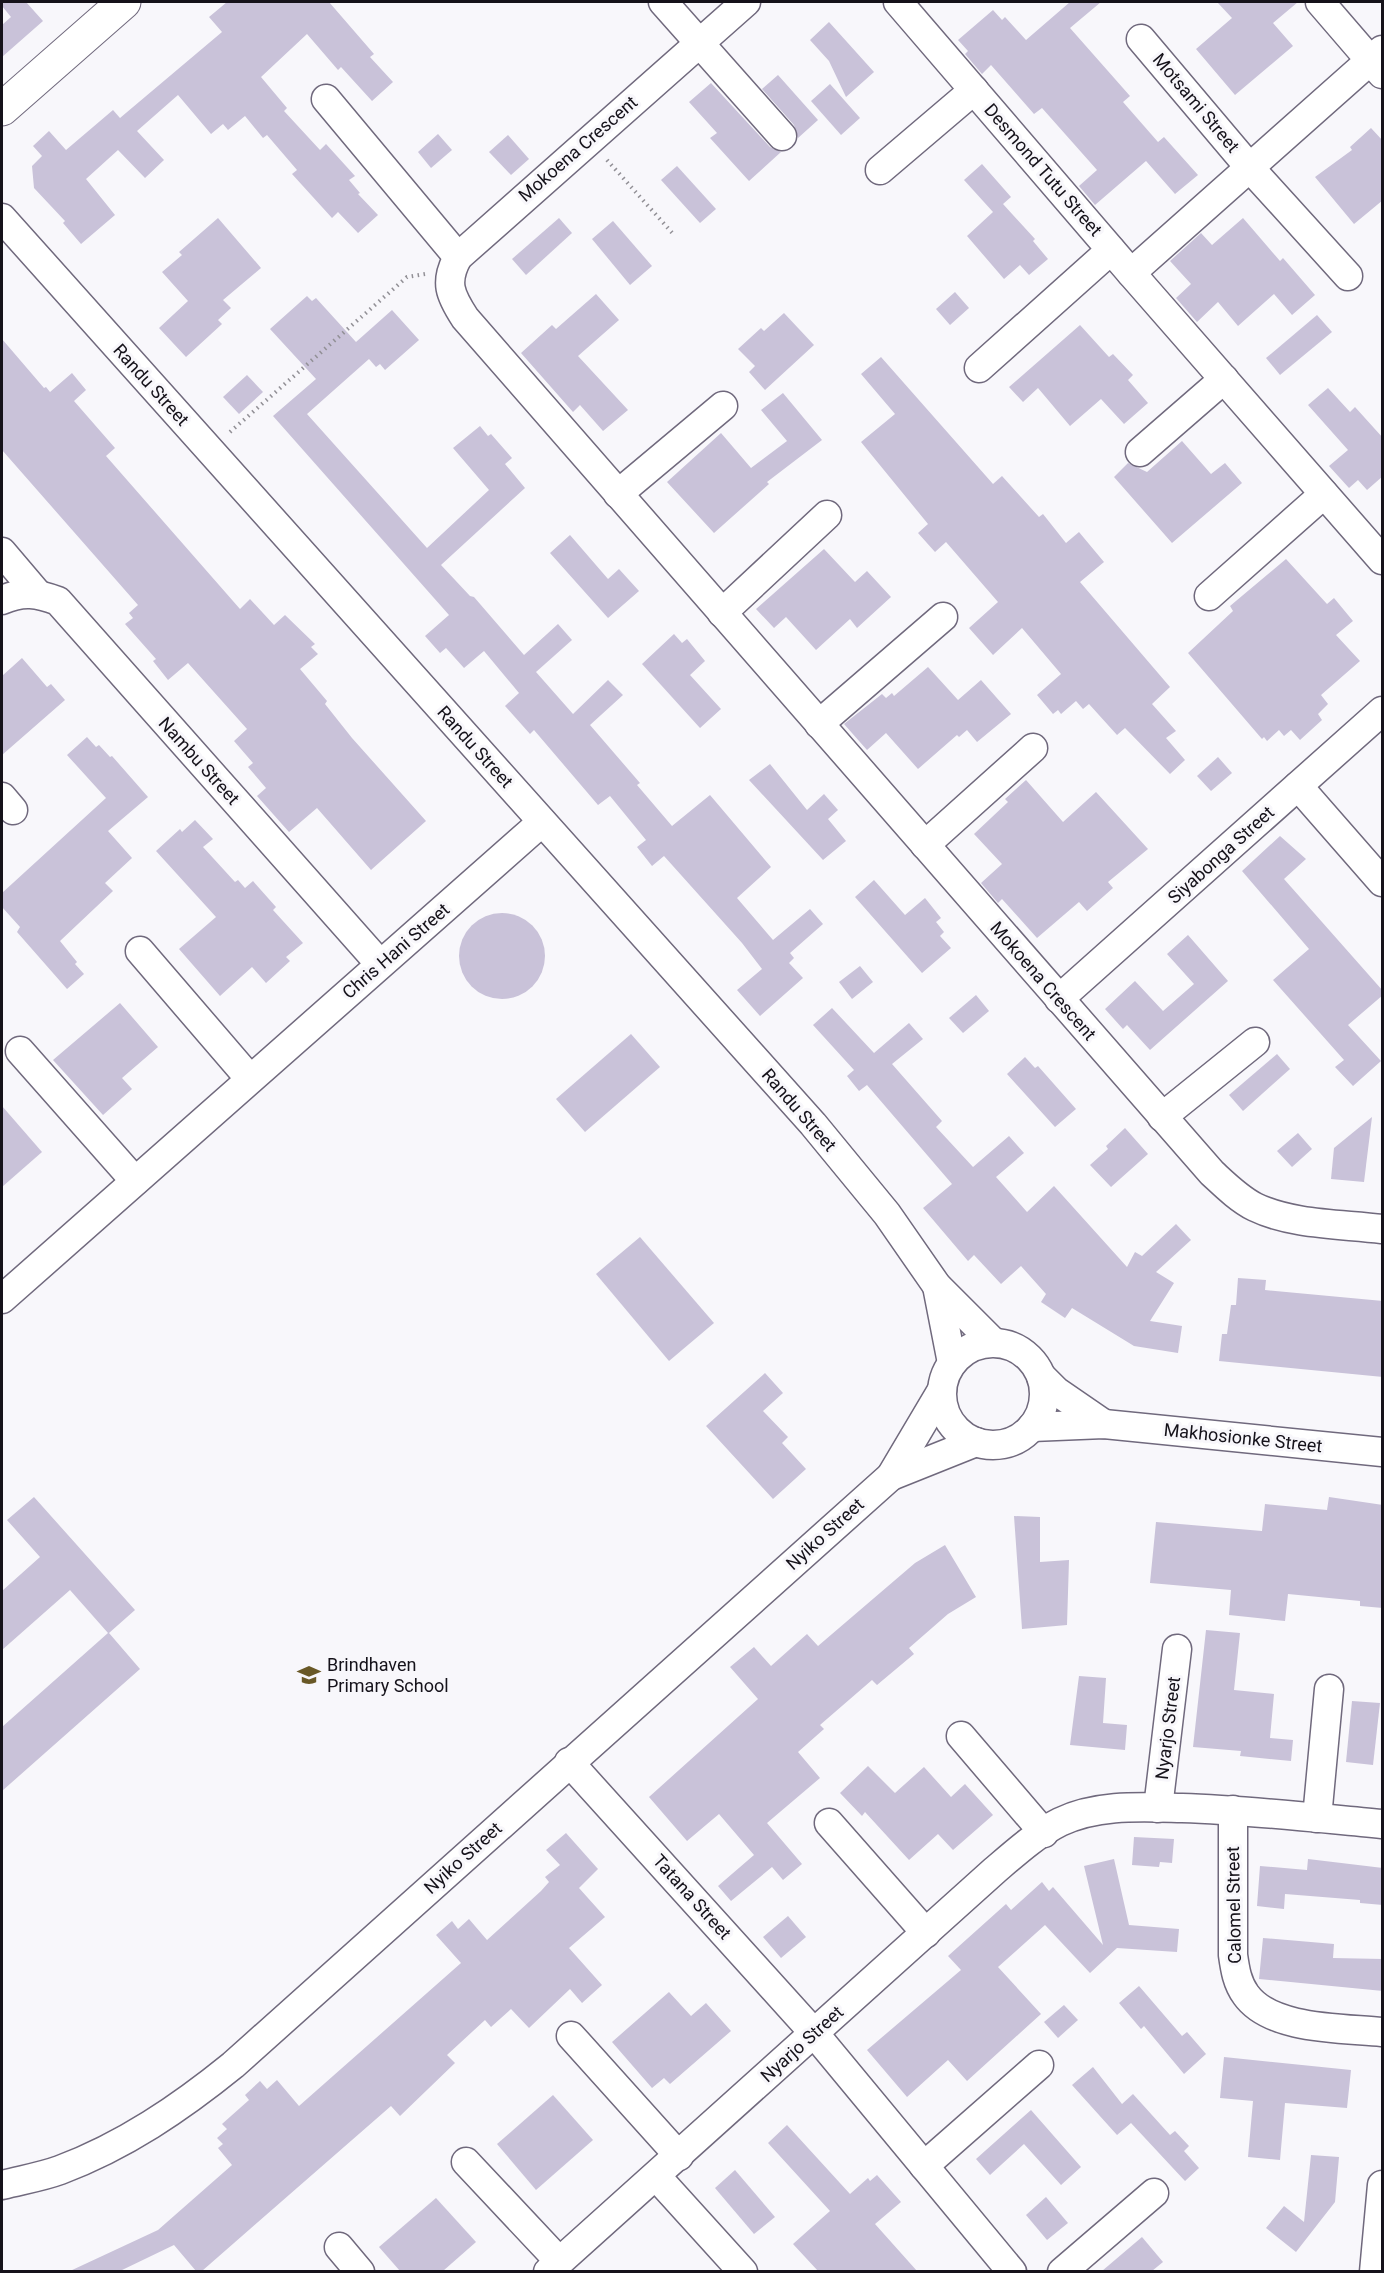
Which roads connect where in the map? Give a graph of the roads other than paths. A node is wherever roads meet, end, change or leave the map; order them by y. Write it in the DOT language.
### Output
graph roads {
  1 [pos="124,2"];
  2 [pos="663,2"];
  3 [pos="746,2"];
  4 [pos="898,2"];
  5 [pos="1320,2"];
  6 [pos="1141,39"];
  7 [pos="699,42"];
  8 [pos="1379,61"];
  9 [pos="974,90"];
  10 [pos="326,99"];
  11 [pos="2,109"];
  12 [pos="782,136"];
  13 [pos="1250,168"];
  14 [pos="880,170"];
  15 [pos="2,218"];
  16 [pos="1111,250"];
  17 [pos="454,264"];
  18 [pos="1131,273"];
  19 [pos="1348,276"];
  20 [pos="979,368"];
  21 [pos="1224,379"];
  22 [pos="723,406"];
  23 [pos="1140,452"];
  24 [pos="618,494"];
  25 [pos="1324,494"];
  26 [pos="827,515"];
  27 [pos="2,552"];
  28 [pos="1383,560"];
  29 [pos="36,592"];
  30 [pos="1209,596"];
  31 [pos="2,600"];
  32 [pos="722,613"];
  33 [pos="943,617"];
  34 [pos="1383,711"];
  35 [pos="819,724"];
  36 [pos="1034,748"];
  37 [pos="1298,786"];
  38 [pos="542,822"];
  39 [pos="925,845"];
  40 [pos="1383,882"];
  41 [pos="140,951"];
  42 [pos="380,964"];
  43 [pos="1059,999"];
  44 [pos="1255,1042"];
  45 [pos="20,1051"];
  46 [pos="250,1079"];
  47 [pos="1162,1117"];
  48 [pos="135,1181"];
  49 [pos="1383,1229"];
  50 [pos="7,1284"];
  51 [pos="937,1286"];
  52 [pos="993,1342"];
  53 [pos="952,1364"];
  54 [pos="1041,1376"];
  55 [pos="942,1390"];
  56 [pos="1104,1424"];
  57 [pos="1032,1426"];
  58 [pos="976,1442"];
  59 [pos="1383,1452"];
  60 [pos="891,1476"];
  61 [pos="1177,1649"];
  62 [pos="1329,1689"];
  63 [pos="961,1736"];
  64 [pos="569,1762"];
  65 [pos="1158,1808"];
  66 [pos="1233,1810"];
  67 [pos="1317,1818"];
  68 [pos="829,1823"];
  69 [pos="1383,1824"];
  70 [pos="1044,1833"];
  71 [pos="926,1933"];
  72 [pos="1383,2032"];
  73 [pos="814,2033"];
  74 [pos="571,2036"];
  75 [pos="1039,2065"];
  76 [pos="679,2156"];
  77 [pos="466,2162"];
  78 [pos="924,2166"];
  79 [pos="657,2176"];
  80 [pos="2,2185"];
  81 [pos="1383,2185"];
  82 [pos="1154,2193"];
  83 [pos="339,2247"];
  84 [pos="554,2266"];
  85 [pos="360,2271"];
  86 [pos="743,2271"];
  87 [pos="1012,2271"];
  88 [pos="1062,2271"];
  89 [pos="1374,2271"];
  1 -- 11 [label="street"];
  2 -- 7 [label="street"];
  3 -- 7 [label="street, Mokoena Crescent"];
  4 -- 9 [label="street, Desmond Tutu Street"];
  5 -- 8 [label="street, Motsami Street"];
  6 -- 13 [label="street, Motsami Street"];
  7 -- 12 [label="street"];
  7 -- 17 [label="street, Mokoena Crescent"];
  8 -- 13 [label="street, Motsami Street"];
  9 -- 14 [label="street, Desmond Tutu Street"];
  9 -- 16 [label="street, Desmond Tutu Street"];
  10 -- 17 [label="street, Mokoena Crescent"];
  13 -- 18 [label="street, Motsami Street"];
  13 -- 19 [label="street, Motsami Street"];
  15 -- 38 [label="street, Randu Street"];
  16 -- 18 [label="street, Desmond Tutu Street"];
  16 -- 20 [label="street, Desmond Tutu Street"];
  17 -- 24 [label="street, Mokoena Crescent"];
  18 -- 21 [label="street, Desmond Tutu Street"];
  21 -- 23 [label="street"];
  21 -- 25 [label="street, Desmond Tutu Street"];
  22 -- 24 [label="street"];
  24 -- 32 [label="street, Mokoena Crescent"];
  25 -- 28 [label="street, Desmond Tutu Street"];
  25 -- 30 [label="street"];
  26 -- 32 [label="street"];
  27 -- 29 [label="street"];
  29 -- 31 [label="street"];
  29 -- 42 [label="street, Nambu Street"];
  32 -- 35 [label="street, Mokoena Crescent"];
  33 -- 35 [label="street"];
  34 -- 37 [label="street, Siyabonga Street"];
  35 -- 39 [label="street, Mokoena Crescent"];
  36 -- 39 [label="street"];
  37 -- 40 [label="street"];
  37 -- 43 [label="street, Siyabonga Street"];
  38 -- 42 [label="street, Chris Hani Street"];
  38 -- 51 [label="street, Randu Street"];
  39 -- 43 [label="street, Mokoena Crescent"];
  41 -- 46 [label="street"];
  42 -- 46 [label="street, Chris Hani Street"];
  43 -- 47 [label="street, Mokoena Crescent"];
  44 -- 47 [label="street"];
  45 -- 48 [label="street"];
  46 -- 48 [label="street, Chris Hani Street"];
  47 -- 49 [label="street, Mokoena Crescent"];
  48 -- 50 [label="street, Chris Hani Street"];
  51 -- 52 [label="street, Randu Street"];
  51 -- 53 [label="street, Randu Street"];
  52 -- 53 [label="street"];
  52 -- 54 [label="street"];
  53 -- 55 [label="street"];
  54 -- 56 [label="street, Makhosionke Street"];
  54 -- 57 [label="street"];
  55 -- 58 [label="street"];
  55 -- 60 [label="street, Nyiko Street"];
  56 -- 57 [label="street, Makhosionke Street"];
  56 -- 59 [label="street, Makhosionke Street"];
  57 -- 58 [label="street"];
  58 -- 60 [label="street, Nyiko Street"];
  60 -- 64 [label="street, Nyiko Street"];
  61 -- 65 [label="street, Nyarjo Street"];
  62 -- 67 [label="street"];
  63 -- 70 [label="street"];
  64 -- 73 [label="street, Tatana Street"];
  64 -- 80 [label="street, Nyiko Street"];
  65 -- 66 [label="street, Nyarjo Street"];
  65 -- 70 [label="street, Nyarjo Street"];
  66 -- 67 [label="street, Nyarjo Street"];
  66 -- 72 [label="street, Calomel Street"];
  67 -- 69 [label="street, Nyarjo Street"];
  68 -- 71 [label="street"];
  70 -- 71 [label="street, Nyarjo Street"];
  71 -- 73 [label="street, Nyarjo Street"];
  73 -- 76 [label="street, Nyarjo Street"];
  73 -- 78 [label="street, Tatana Street"];
  74 -- 76 [label="street"];
  75 -- 78 [label="street"];
  76 -- 79 [label="street, Nyarjo Street"];
  77 -- 84 [label="street, Nyarjo Street"];
  78 -- 87 [label="street, Tatana Street"];
  79 -- 84 [label="street, Nyarjo Street"];
  79 -- 86 [label="street"];
  81 -- 89 [label="street"];
  82 -- 88 [label="street"];
  83 -- 85 [label="street"];
}
